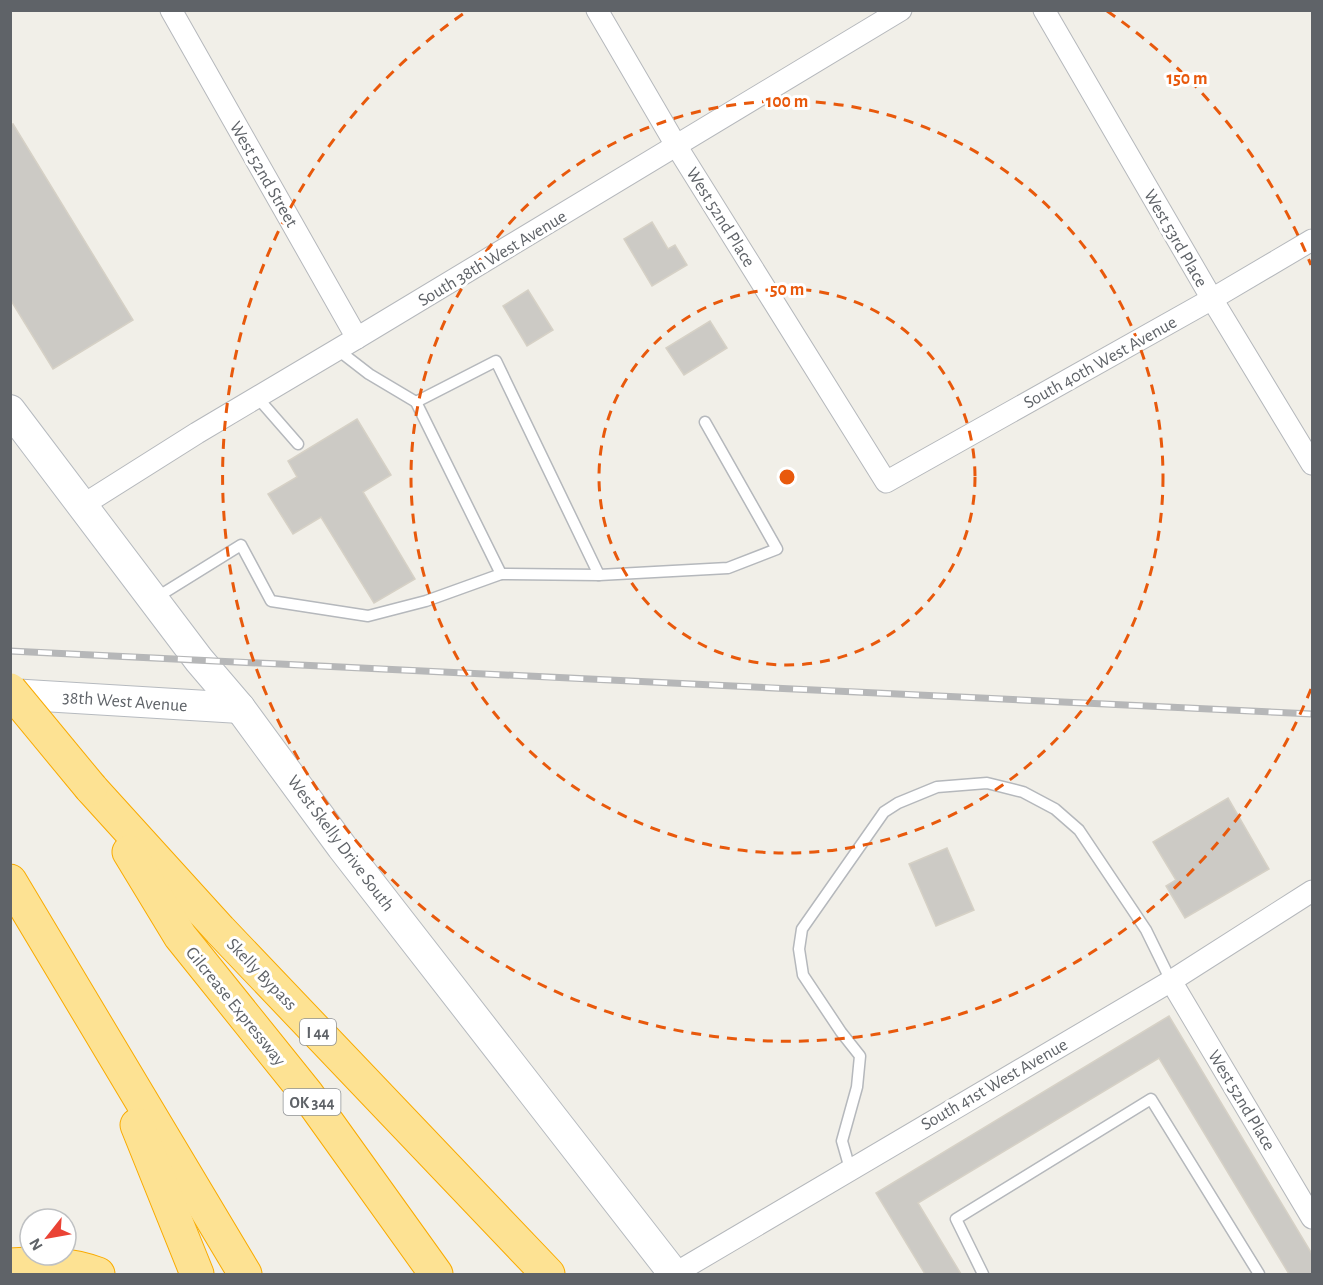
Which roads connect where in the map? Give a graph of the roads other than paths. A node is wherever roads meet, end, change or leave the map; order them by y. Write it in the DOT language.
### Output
graph roads {
  1 [pos="171,10"];
  2 [pos="597,10"];
  3 [pos="901,10"];
  4 [pos="1044,10"];
  5 [pos="677,147"];
  6 [pos="1312,240"];
  7 [pos="1212,299"];
  8 [pos="357,338"];
  9 [pos="338,350"];
  10 [pos="257,397"];
  11 [pos="416,402"];
  12 [pos="10,410"];
  13 [pos="705,422"];
  14 [pos="298,444"];
  15 [pos="1312,464"];
  16 [pos="886,482"];
  17 [pos="83,505"];
  18 [pos="501,574"];
  19 [pos="599,575"];
  20 [pos="153,599"];
  21 [pos="10,692"];
  22 [pos="240,708"];
  23 [pos="91,788"];
  24 [pos="10,881"];
  25 [pos="1312,891"];
  26 [pos="1171,981"];
  27 [pos="100,1034"];
  28 [pos="850,1168"];
  29 [pos="1312,1218"];
  30 [pos="10,1264"];
  31 [pos="674,1274"];
  32 [pos="98,1275"];
  33 [pos="197,1275"];
  34 [pos="245,1275"];
  35 [pos="436,1275"];
  36 [pos="548,1275"];
  37 [pos="982,1275"];
  38 [pos="1259,1275"];
  1 -- 8 [label="street, West 52nd Street"];
  2 -- 5 [label="street, West 52nd Place"];
  3 -- 5 [label="street, South 38th West Avenue"];
  4 -- 7 [label="street, West 53rd Place"];
  5 -- 8 [label="street, South 38th West Avenue"];
  5 -- 16 [label="street, West 52nd Place"];
  6 -- 7 [label="street, South 40th West Avenue"];
  7 -- 15 [label="street, West 53rd Place"];
  7 -- 16 [label="street, South 40th West Avenue"];
  8 -- 9 [label="street, South 38th West Avenue"];
  9 -- 10 [label="street, South 38th West Avenue"];
  9 -- 11 [label="lane"];
  10 -- 14 [label="lane"];
  10 -- 17 [label="street, South 38th West Avenue"];
  11 -- 18 [label="lane"];
  11 -- 19 [label="lane"];
  12 -- 17 [label="street, West Skelly Drive South"];
  13 -- 19 [label="lane"];
  17 -- 20 [label="street, West Skelly Drive South"];
  18 -- 19 [label="lane"];
  18 -- 20 [label="lane"];
  20 -- 22 [label="street, West Skelly Drive South"];
  21 -- 22 [label="street, 38th West Avenue"];
  21 -- 23 [label="highway, Skelly Bypass / I 44, bridge"];
  22 -- 31 [label="street, West Skelly Drive South"];
  23 -- 35 [label="highway, Gilcrease Expressway / OK 344"];
  23 -- 36 [label="highway, Skelly Bypass / I 44"];
  24 -- 27 [label="highway"];
  25 -- 26 [label="street, South 41st West Avenue"];
  26 -- 28 [label="street, South 41st West Avenue"];
  26 -- 28 [label="lane"];
  26 -- 29 [label="street, West 52nd Place"];
  27 -- 33 [label="highway"];
  27 -- 34 [label="highway"];
  28 -- 31 [label="street, South 41st West Avenue"];
  30 -- 32 [label="highway"];
  37 -- 38 [label="lane"];
}
